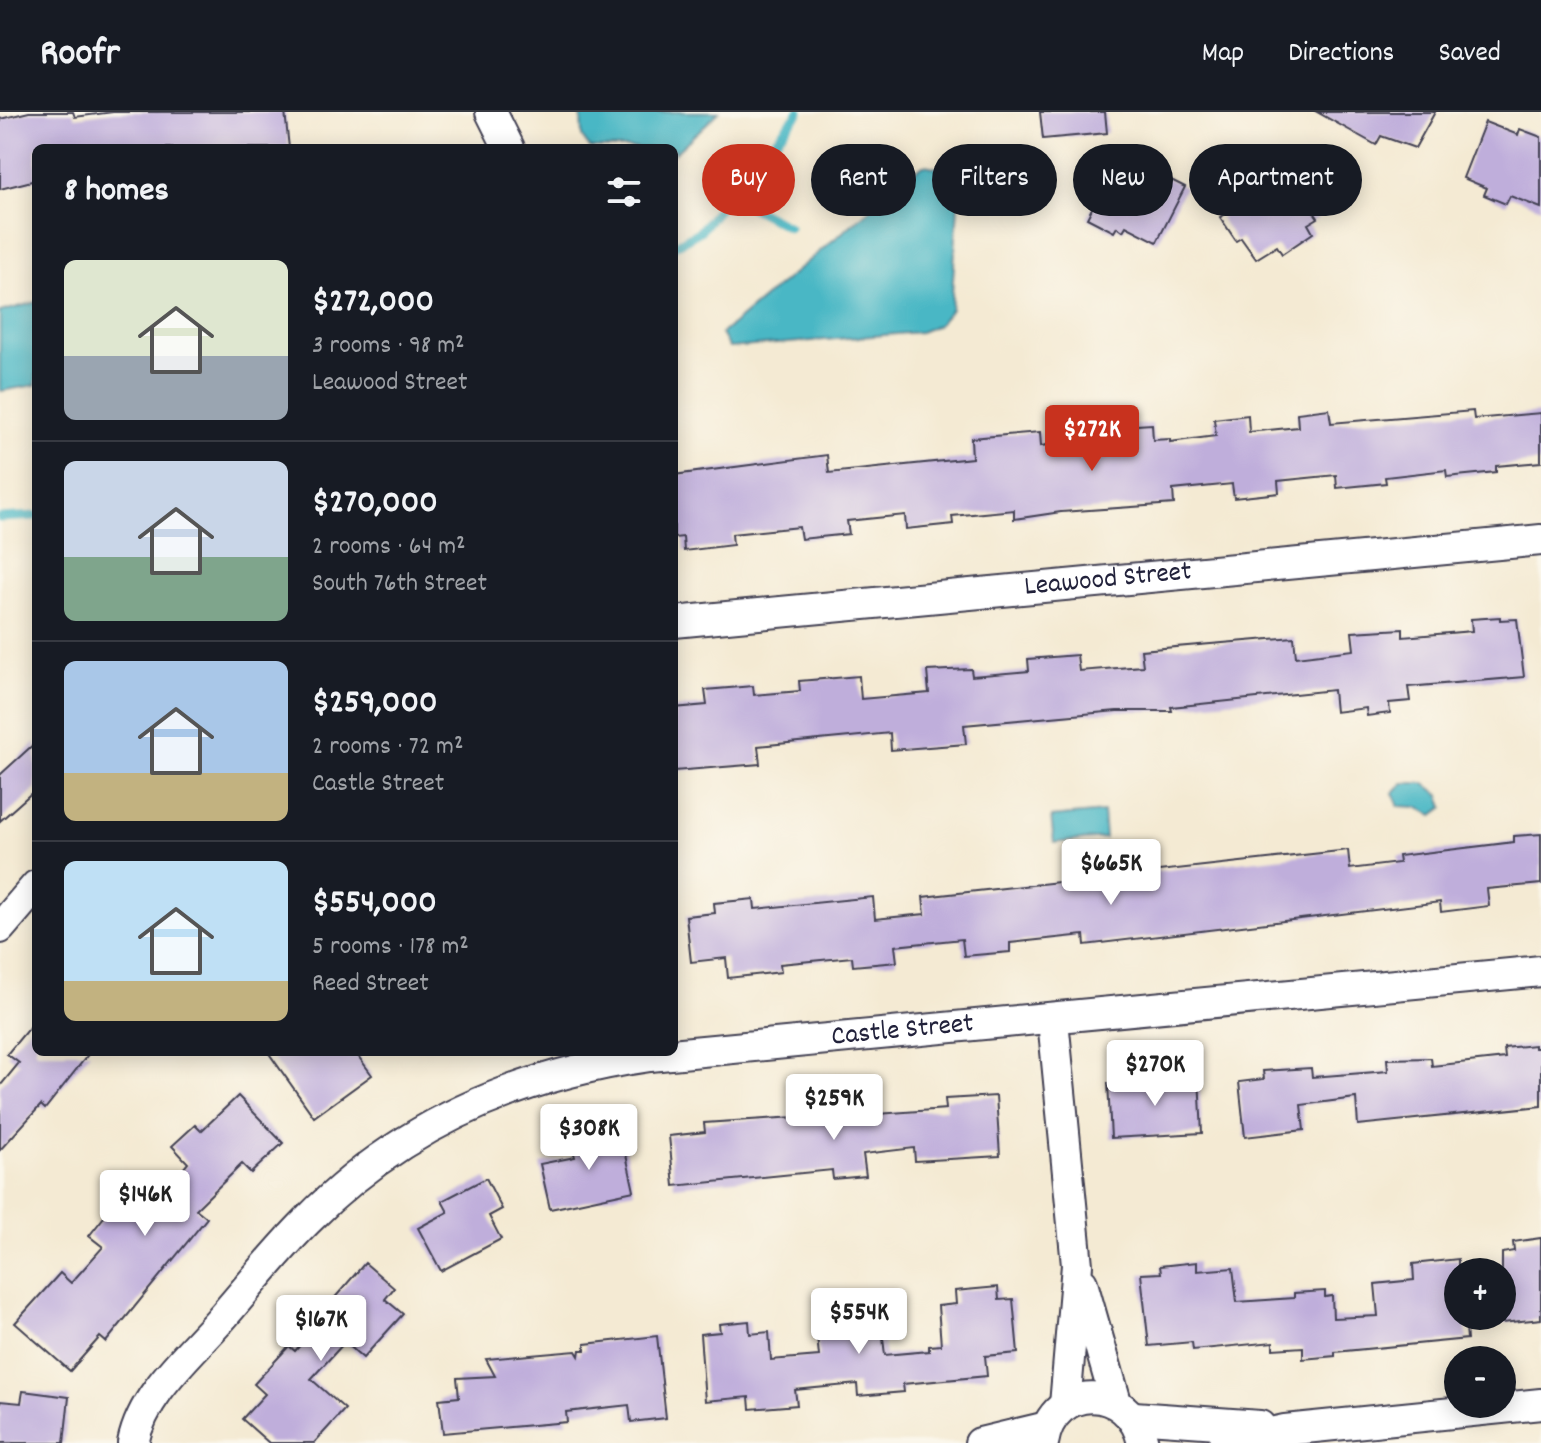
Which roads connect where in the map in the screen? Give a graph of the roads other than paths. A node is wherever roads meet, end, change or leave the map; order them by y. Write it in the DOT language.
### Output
graph roads {
  1 [pos="491,112"];
  2 [pos="507,144"];
  3 [pos="1541,540"];
  4 [pos="678,622"];
  5 [pos="32,891"];
  6 [pos="0,928"];
  7 [pos="1541,971"];
  8 [pos="1053,1020"];
  9 [pos="678,1052"];
  10 [pos="639,1056"];
  11 [pos="1077,1265"];
  12 [pos="1541,1404"];
  13 [pos="1131,1421"];
  14 [pos="1052,1425"];
  15 [pos="1285,1430"];
  16 [pos="133,1443"];
  17 [pos="980,1443"];
  18 [pos="1224,1443"];
  1 -- 2 [label="street"];
  3 -- 4 [label="street, Leawood Street"];
  5 -- 6 [label="street"];
  7 -- 8 [label="street, Castle Street"];
  8 -- 9 [label="street, Castle Street"];
  8 -- 11 [label="street"];
  10 -- 16 [label="street, Castle Street"];
  11 -- 13 [label="street"];
  11 -- 14 [label="street"];
  12 -- 15 [label="street"];
  13 -- 14 [label="street"];
  13 -- 15 [label="street"];
  14 -- 17 [label="street"];
  15 -- 18 [label="street"];
}
